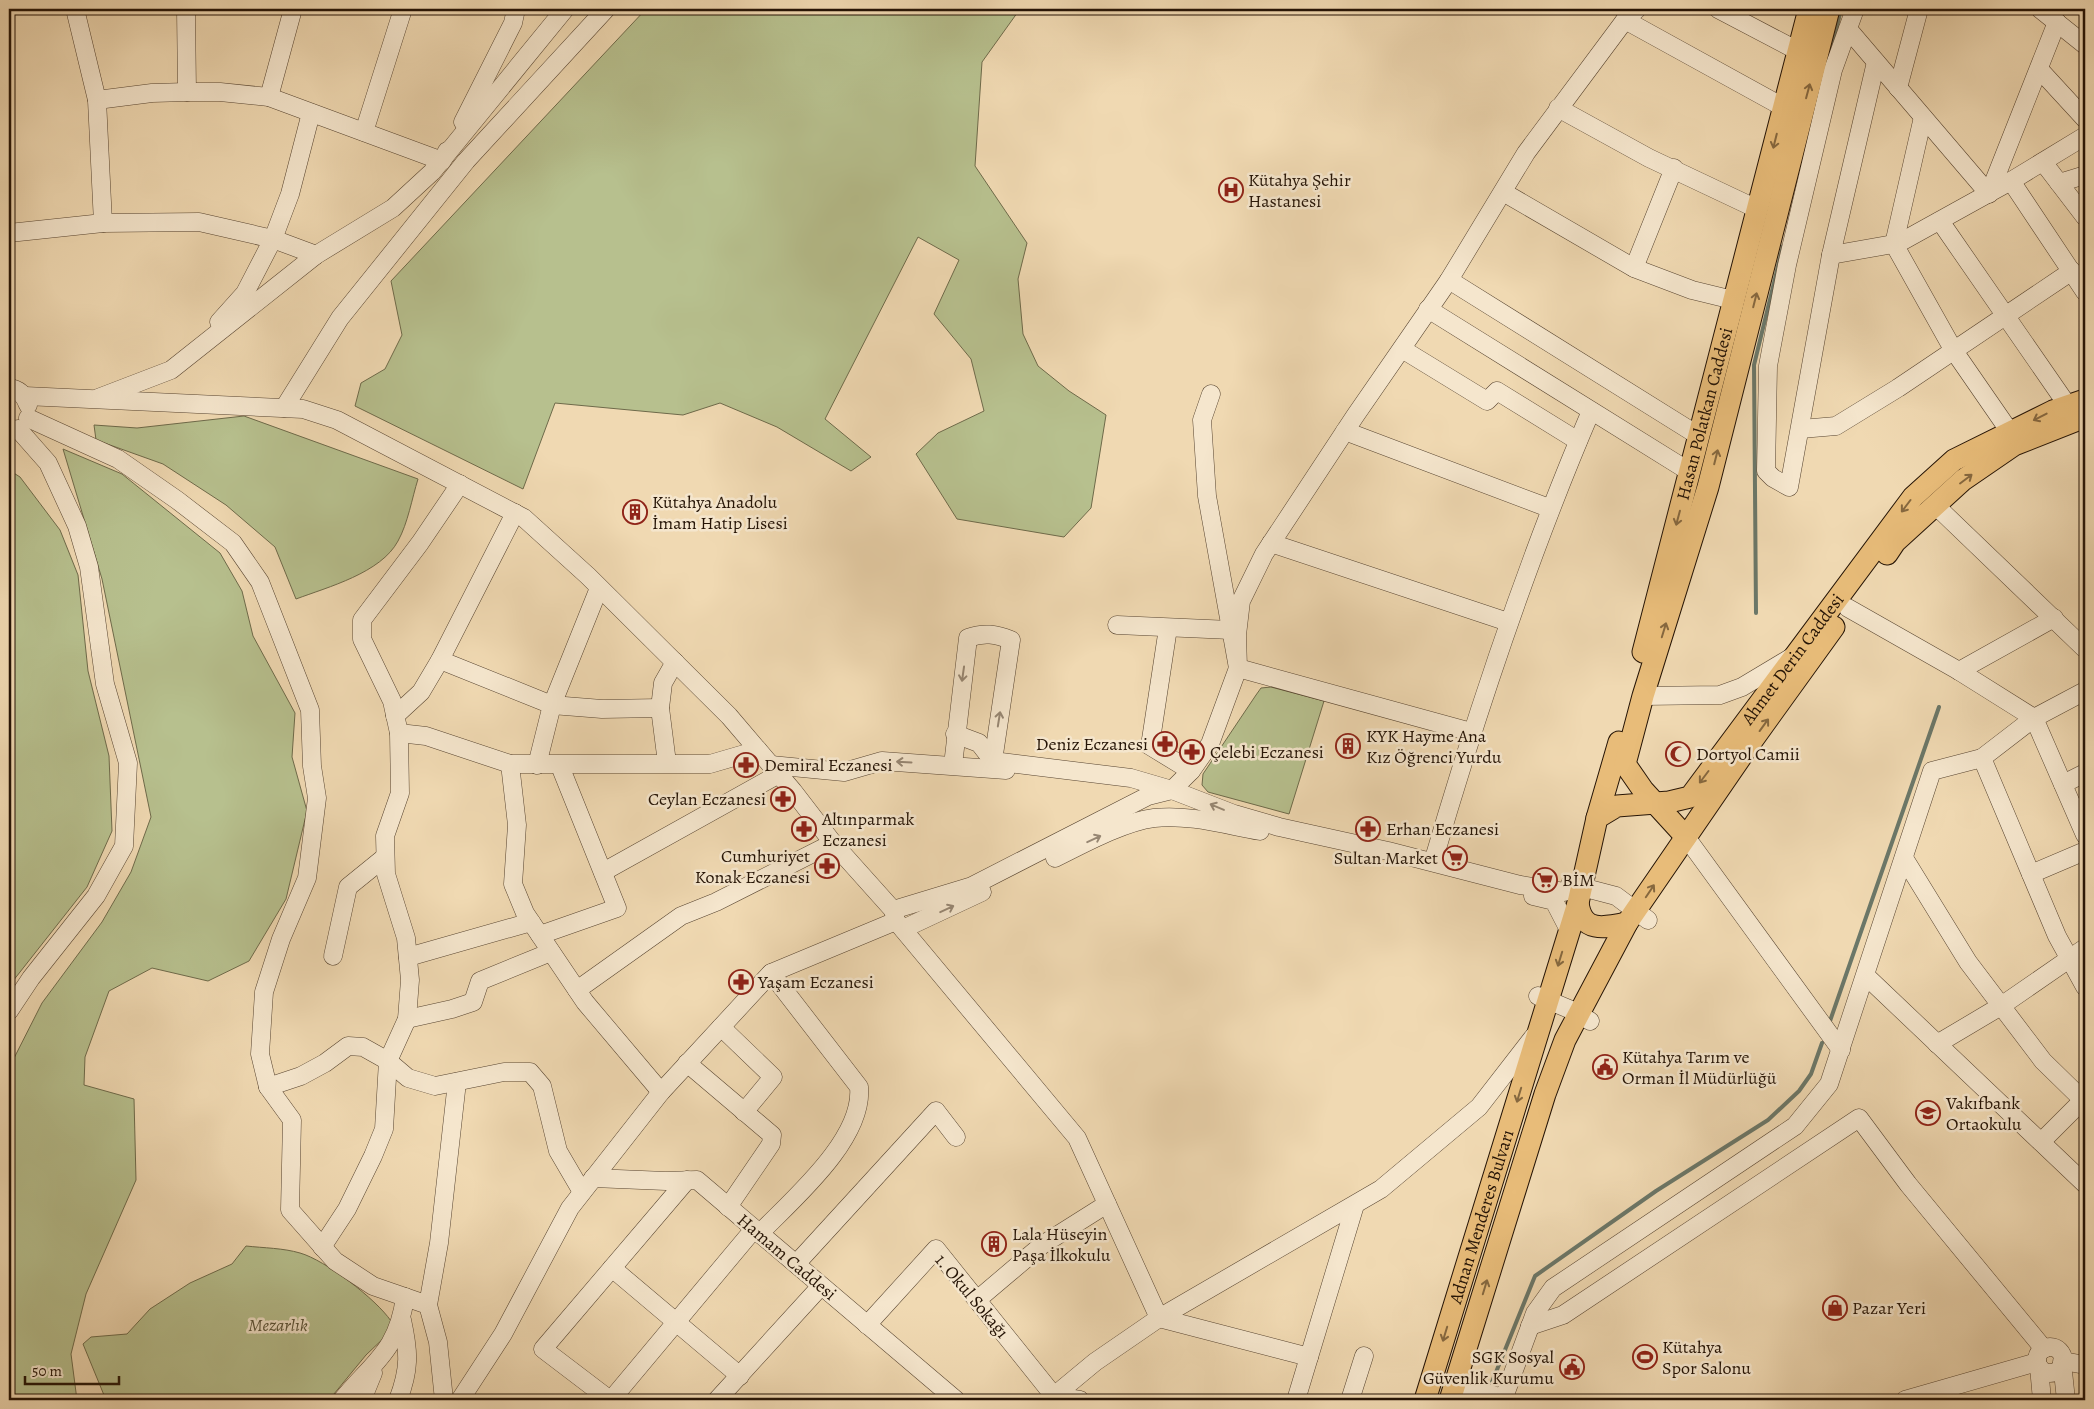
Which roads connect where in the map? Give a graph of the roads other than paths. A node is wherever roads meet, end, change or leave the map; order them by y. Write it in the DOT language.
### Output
graph roads {
  1 [pos="75,9"];
  2 [pos="186,9"];
  3 [pos="293,9"];
  4 [pos="403,9"];
  5 [pos="516,9"];
  6 [pos="565,9"];
  7 [pos="606,9"];
  8 [pos="1718,9"];
  9 [pos="1809,9"];
  10 [pos="1829,9"];
  11 [pos="1855,9"];
  12 [pos="1919,9"];
  13 [pos="2040,9"];
  14 [pos="1631,14"];
  15 [pos="2057,22"];
  16 [pos="1848,30"];
  17 [pos="2085,45"];
  18 [pos="1798,51"];
  19 [pos="1876,62"];
  20 [pos="2038,68"];
  21 [pos="1898,88"];
  22 [pos="188,92"];
  23 [pos="269,97"];
  24 [pos="97,100"];
  25 [pos="1558,108"];
  26 [pos="1783,108"];
  27 [pos="311,113"];
  28 [pos="1923,117"];
  29 [pos="2085,118"];
  30 [pos="364,132"];
  31 [pos="2085,136"];
  32 [pos="442,160"];
  33 [pos="2043,162"];
  34 [pos="1674,168"];
  35 [pos="2085,175"];
  36 [pos="2011,181"];
  37 [pos="2059,183"];
  38 [pos="1503,192"];
  39 [pos="1989,194"];
  40 [pos="1757,209"];
  41 [pos="2085,217"];
  42 [pos="1940,221"];
  43 [pos="103,223"];
  44 [pos="9,234"];
  45 [pos="273,239"];
  46 [pos="1894,244"];
  47 [pos="316,255"];
  48 [pos="1832,256"];
  49 [pos="1634,268"];
  50 [pos="2072,272"];
  51 [pos="1449,280"];
  52 [pos="2085,292"];
  53 [pos="1733,300"];
  54 [pos="1428,309"];
  55 [pos="2007,315"];
  56 [pos="200,347"];
  57 [pos="1402,349"];
  58 [pos="1954,351"];
  59 [pos="1211,394"];
  60 [pos="93,400"];
  61 [pos="17,406"];
  62 [pos="284,408"];
  63 [pos="2080,408"];
  64 [pos="1591,411"];
  65 [pos="1801,429"];
  66 [pos="1345,431"];
  67 [pos="2010,432"];
  68 [pos="1699,436"];
  69 [pos="1578,441"];
  70 [pos="1690,472"];
  71 [pos="460,484"];
  72 [pos="1935,506"];
  73 [pos="1549,508"];
  74 [pos="515,513"];
  75 [pos="1271,543"];
  76 [pos="599,588"];
  77 [pos="1848,608"];
  78 [pos="2054,618"];
  79 [pos="1508,622"];
  80 [pos="1117,625"];
  81 [pos="1168,628"];
  82 [pos="1231,630"];
  83 [pos="2084,645"];
  84 [pos="1795,656"];
  85 [pos="440,660"];
  86 [pos="675,662"];
  87 [pos="1238,668"];
  88 [pos="1959,671"];
  89 [pos="2085,692"];
  90 [pos="1644,696"];
  91 [pos="552,705"];
  92 [pos="660,708"];
  93 [pos="395,716"];
  94 [pos="2034,718"];
  95 [pos="1471,732"];
  96 [pos="399,734"];
  97 [pos="956,734"];
  98 [pos="758,750"];
  99 [pos="1982,758"];
  100 [pos="667,763"];
  101 [pos="510,764"];
  102 [pos="992,764"];
  103 [pos="537,765"];
  104 [pos="953,765"];
  105 [pos="560,766"];
  106 [pos="775,770"];
  107 [pos="1191,771"];
  108 [pos="2085,773"];
  109 [pos="2063,784"];
  110 [pos="1172,790"];
  111 [pos="1148,796"];
  112 [pos="1195,798"];
  113 [pos="1654,803"];
  114 [pos="1154,818"];
  115 [pos="1597,818"];
  116 [pos="1193,819"];
  117 [pos="2085,835"];
  118 [pos="1686,837"];
  119 [pos="832,843"];
  120 [pos="2085,851"];
  121 [pos="385,857"];
  122 [pos="1904,858"];
  123 [pos="1433,862"];
  124 [pos="603,872"];
  125 [pos="2031,874"];
  126 [pos="1576,887"];
  127 [pos="1637,918"];
  128 [pos="897,920"];
  129 [pos="535,929"];
  130 [pos="1569,930"];
  131 [pos="2085,948"];
  132 [pos="551,952"];
  133 [pos="333,956"];
  134 [pos="408,957"];
  135 [pos="2070,959"];
  136 [pos="770,973"];
  137 [pos="1866,976"];
  138 [pos="2085,987"];
  139 [pos="577,990"];
  140 [pos="1543,998"];
  141 [pos="2001,1006"];
  142 [pos="9,1011"];
  143 [pos="1584,1018"];
  144 [pos="407,1019"];
  145 [pos="721,1027"];
  146 [pos="1538,1031"];
  147 [pos="1565,1040"];
  148 [pos="1937,1044"];
  149 [pos="1841,1050"];
  150 [pos="388,1061"];
  151 [pos="687,1064"];
  152 [pos="457,1082"];
  153 [pos="268,1087"];
  154 [pos="661,1092"];
  155 [pos="2085,1100"];
  156 [pos="744,1112"];
  157 [pos="956,1137"];
  158 [pos="2041,1142"];
  159 [pos="593,1178"];
  160 [pos="687,1180"];
  161 [pos="2085,1184"];
  162 [pos="582,1192"];
  163 [pos="1107,1204"];
  164 [pos="1355,1205"];
  165 [pos="728,1207"];
  166 [pos="756,1231"];
  167 [pos="322,1247"];
  168 [pos="796,1264"];
  169 [pos="612,1268"];
  170 [pos="821,1286"];
  171 [pos="405,1297"];
  172 [pos="978,1300"];
  173 [pos="428,1305"];
  174 [pos="1159,1318"];
  175 [pos="402,1320"];
  176 [pos="677,1320"];
  177 [pos="867,1325"];
  178 [pos="1530,1326"];
  179 [pos="1364,1356"];
  180 [pos="1309,1357"];
  181 [pos="2040,1359"];
  182 [pos="378,1362"];
  183 [pos="2062,1362"];
  184 [pos="2085,1365"];
  185 [pos="740,1376"];
  186 [pos="1453,1391"];
  187 [pos="1050,1399"];
  188 [pos="1503,1399"];
  189 [pos="342,1400"];
  190 [pos="362,1400"];
  191 [pos="398,1400"];
  192 [pos="444,1400"];
  193 [pos="460,1400"];
  194 [pos="611,1400"];
  195 [pos="718,1400"];
  196 [pos="956,1400"];
  197 [pos="1080,1400"];
  198 [pos="1296,1400"];
  199 [pos="1350,1400"];
  200 [pos="1425,1400"];
  201 [pos="1905,1400"];
  202 [pos="2042,1400"];
  203 [pos="2066,1400"];
  1 -- 24 [label="street"];
  2 -- 22 [label="street"];
  3 -- 23 [label="street"];
  4 -- 30 [label="street"];
  5 -- 32 [label="street"];
  6 -- 32 [label="street"];
  7 -- 62 [label="street"];
  8 -- 18 [label="street"];
  9 -- 18 [label="main road, Hasan Polatkan Caddesi"];
  90 -- 10 [label="main road, Hasan Polatkan Caddesi, one-way"];
  11 -- 16 [label="street"];
  12 -- 21 [label="street"];
  13 -- 15 [label="street"];
  14 -- 25 [label="street"];
  14 -- 26 [label="street"];
  15 -- 17 [label="street"];
  15 -- 20 [label="street"];
  16 -- 19 [label="street"];
  16 -- 65 [label="street"];
  18 -- 26 [label="main road, Hasan Polatkan Caddesi"];
  19 -- 21 [label="street"];
  19 -- 48 [label="street"];
  20 -- 29 [label="street"];
  20 -- 39 [label="street"];
  21 -- 28 [label="street"];
  22 -- 23 [label="street"];
  22 -- 24 [label="street"];
  23 -- 27 [label="street"];
  24 -- 43 [label="street"];
  25 -- 34 [label="street"];
  25 -- 38 [label="street"];
  26 -- 40 [label="main road, Hasan Polatkan Caddesi, one-way"];
  27 -- 30 [label="street"];
  27 -- 45 [label="street"];
  28 -- 39 [label="street"];
  28 -- 46 [label="street"];
  30 -- 32 [label="street"];
  31 -- 33 [label="street"];
  32 -- 47 [label="street"];
  33 -- 36 [label="street"];
  33 -- 37 [label="street"];
  34 -- 40 [label="street"];
  34 -- 49 [label="street"];
  35 -- 37 [label="street"];
  36 -- 39 [label="street"];
  36 -- 50 [label="street"];
  37 -- 41 [label="street"];
  38 -- 49 [label="street"];
  38 -- 51 [label="street"];
  39 -- 42 [label="street"];
  40 -- 53 [label="main road, Hasan Polatkan Caddesi"];
  42 -- 46 [label="street"];
  42 -- 55 [label="street"];
  43 -- 44 [label="street"];
  43 -- 45 [label="street"];
  45 -- 47 [label="street"];
  45 -- 56 [label="street"];
  46 -- 48 [label="street"];
  46 -- 58 [label="street"];
  47 -- 56 [label="street"];
  48 -- 65 [label="street"];
  49 -- 53 [label="street"];
  50 -- 52 [label="street"];
  50 -- 55 [label="street"];
  51 -- 54 [label="street"];
  51 -- 68 [label="street"];
  53 -- 68 [label="main road, Hasan Polatkan Caddesi"];
  54 -- 57 [label="street"];
  54 -- 64 [label="street"];
  55 -- 58 [label="street"];
  55 -- 63 [label="street"];
  56 -- 60 [label="street"];
  57 -- 66 [label="street"];
  57 -- 69 [label="street"];
  58 -- 65 [label="street"];
  58 -- 67 [label="street"];
  59 -- 82 [label="street"];
  60 -- 61 [label="street"];
  60 -- 62 [label="street"];
  61 -- 142 [label="street"];
  61 -- 153 [label="street"];
  62 -- 71 [label="street"];
  63 -- 67 [label="main road, Ahmet Derin Caddesi, one-way"];
  72 -- 63 [label="main road, Ahmet Derin Caddesi, one-way"];
  64 -- 69 [label="street"];
  64 -- 70 [label="street"];
  66 -- 73 [label="street"];
  66 -- 75 [label="street"];
  67 -- 84 [label="main road, Ahmet Derin Caddesi, one-way"];
  68 -- 70 [label="main road, Hasan Polatkan Caddesi"];
  69 -- 73 [label="street"];
  70 -- 115 [label="main road, Hasan Polatkan Caddesi, one-way"];
  71 -- 74 [label="street"];
  71 -- 93 [label="street"];
  72 -- 77 [label="main road, Ahmet Derin Caddesi"];
  72 -- 78 [label="street"];
  73 -- 79 [label="street"];
  74 -- 76 [label="street"];
  74 -- 85 [label="street"];
  75 -- 79 [label="street"];
  75 -- 87 [label="street"];
  76 -- 86 [label="street"];
  76 -- 91 [label="street"];
  77 -- 88 [label="street"];
  118 -- 77 [label="main road, Ahmet Derin Caddesi, one-way"];
  78 -- 83 [label="street"];
  78 -- 88 [label="street"];
  79 -- 95 [label="street"];
  80 -- 81 [label="street"];
  81 -- 82 [label="street"];
  81 -- 107 [label="street"];
  82 -- 87 [label="street"];
  84 -- 90 [label="street"];
  84 -- 113 [label="main road, Ahmet Derin Caddesi, one-way"];
  85 -- 91 [label="street"];
  85 -- 93 [label="street"];
  86 -- 92 [label="street"];
  86 -- 98 [label="street"];
  87 -- 95 [label="street"];
  87 -- 107 [label="street"];
  88 -- 94 [label="street"];
  89 -- 94 [label="street"];
  90 -- 113 [label="main road, Hasan Polatkan Caddesi"];
  91 -- 92 [label="street"];
  91 -- 103 [label="street"];
  92 -- 100 [label="street"];
  93 -- 96 [label="street"];
  94 -- 99 [label="street"];
  94 -- 109 [label="street"];
  95 -- 123 [label="street"];
  96 -- 101 [label="street"];
  96 -- 121 [label="street"];
  97 -- 102 [label="street"];
  102 -- 97 [label="street, one-way"];
  97 -- 104 [label="street"];
  98 -- 100 [label="street"];
  98 -- 106 [label="street"];
  99 -- 122 [label="street"];
  99 -- 125 [label="street"];
  100 -- 105 [label="street"];
  101 -- 103 [label="street"];
  101 -- 129 [label="street"];
  102 -- 104 [label="street"];
  102 -- 110 [label="street"];
  102 -- 111 [label="street"];
  103 -- 105 [label="street"];
  104 -- 106 [label="street, one-way"];
  105 -- 124 [label="street"];
  106 -- 119 [label="street"];
  106 -- 124 [label="street"];
  107 -- 110 [label="street"];
  108 -- 109 [label="street"];
  109 -- 117 [label="street"];
  110 -- 111 [label="street"];
  110 -- 112 [label="street"];
  111 -- 114 [label="street"];
  111 -- 128 [label="street"];
  112 -- 116 [label="street"];
  123 -- 112 [label="street, one-way"];
  113 -- 115 [label="main road, Ahmet Derin Caddesi"];
  113 -- 118 [label="main road"];
  114 -- 116 [label="street"];
  128 -- 114 [label="street, one-way"];
  115 -- 126 [label="main road"];
  116 -- 130 [label="street"];
  127 -- 118 [label="main road, Ahmet Derin Caddesi, one-way"];
  118 -- 149 [label="street"];
  119 -- 128 [label="street"];
  119 -- 139 [label="street"];
  120 -- 125 [label="street"];
  121 -- 133 [label="street"];
  121 -- 134 [label="street"];
  122 -- 137 [label="street"];
  122 -- 141 [label="street"];
  123 -- 126 [label="street"];
  124 -- 129 [label="street"];
  125 -- 135 [label="street"];
  126 -- 127 [label="street"];
  126 -- 127 [label="main road"];
  126 -- 130 [label="main road"];
  127 -- 143 [label="main road, Ahmet Derin Caddesi"];
  128 -- 136 [label="street"];
  128 -- 163 [label="street"];
  129 -- 132 [label="street"];
  129 -- 134 [label="street"];
  130 -- 140 [label="main road, one-way"];
  131 -- 135 [label="street"];
  132 -- 139 [label="street"];
  132 -- 144 [label="street"];
  134 -- 144 [label="street"];
  135 -- 138 [label="street"];
  135 -- 141 [label="street"];
  136 -- 145 [label="street"];
  136 -- 166 [label="street"];
  137 -- 148 [label="street"];
  137 -- 149 [label="street"];
  139 -- 154 [label="street"];
  140 -- 143 [label="street"];
  140 -- 146 [label="main road"];
  141 -- 148 [label="street"];
  141 -- 155 [label="street"];
  143 -- 147 [label="main road, Ahmet Derin Caddesi"];
  144 -- 150 [label="street"];
  145 -- 151 [label="street"];
  145 -- 156 [label="street"];
  146 -- 164 [label="street"];
  146 -- 200 [label="main road, Adnan Menderes Bulvarı, one-way"];
  186 -- 147 [label="main road, Adnan Menderes Bulvarı, one-way"];
  148 -- 158 [label="street"];
  149 -- 178 [label="street"];
  150 -- 152 [label="street"];
  150 -- 153 [label="street"];
  150 -- 167 [label="street"];
  151 -- 154 [label="street"];
  151 -- 156 [label="street"];
  152 -- 162 [label="street"];
  152 -- 173 [label="street"];
  153 -- 167 [label="street"];
  154 -- 159 [label="street"];
  155 -- 158 [label="street"];
  156 -- 165 [label="street"];
  157 -- 168 [label="street"];
  158 -- 161 [label="street"];
  159 -- 160 [label="street, Hamam Caddesi"];
  159 -- 162 [label="street"];
  160 -- 165 [label="street, Hamam Caddesi"];
  160 -- 169 [label="street"];
  162 -- 193 [label="street"];
  163 -- 172 [label="street"];
  163 -- 174 [label="street"];
  164 -- 174 [label="street"];
  164 -- 180 [label="street"];
  165 -- 166 [label="street, Hamam Caddesi"];
  166 -- 168 [label="street, Hamam Caddesi"];
  166 -- 176 [label="street"];
  167 -- 171 [label="street"];
  168 -- 170 [label="street, Hamam Caddesi"];
  169 -- 176 [label="street"];
  169 -- 194 [label="street"];
  170 -- 177 [label="street, Hamam Caddesi"];
  170 -- 185 [label="street"];
  171 -- 173 [label="street"];
  171 -- 175 [label="street"];
  172 -- 177 [label="street, 1. Okul Sokağı"];
  172 -- 187 [label="street, 1. Okul Sokağı"];
  173 -- 192 [label="street"];
  174 -- 180 [label="street"];
  174 -- 187 [label="street"];
  175 -- 182 [label="street"];
  175 -- 191 [label="street"];
  176 -- 185 [label="street"];
  176 -- 194 [label="street"];
  177 -- 196 [label="street, Hamam Caddesi"];
  178 -- 181 [label="street"];
  178 -- 188 [label="street"];
  179 -- 199 [label="street"];
  180 -- 198 [label="street"];
  181 -- 183 [label="street"];
  181 -- 201 [label="street"];
  181 -- 202 [label="street"];
  182 -- 189 [label="street"];
  182 -- 190 [label="street"];
  183 -- 184 [label="street"];
  183 -- 203 [label="street"];
  185 -- 195 [label="street"];
  186 -- 188 [label="street"];
  187 -- 197 [label="street"];
}
